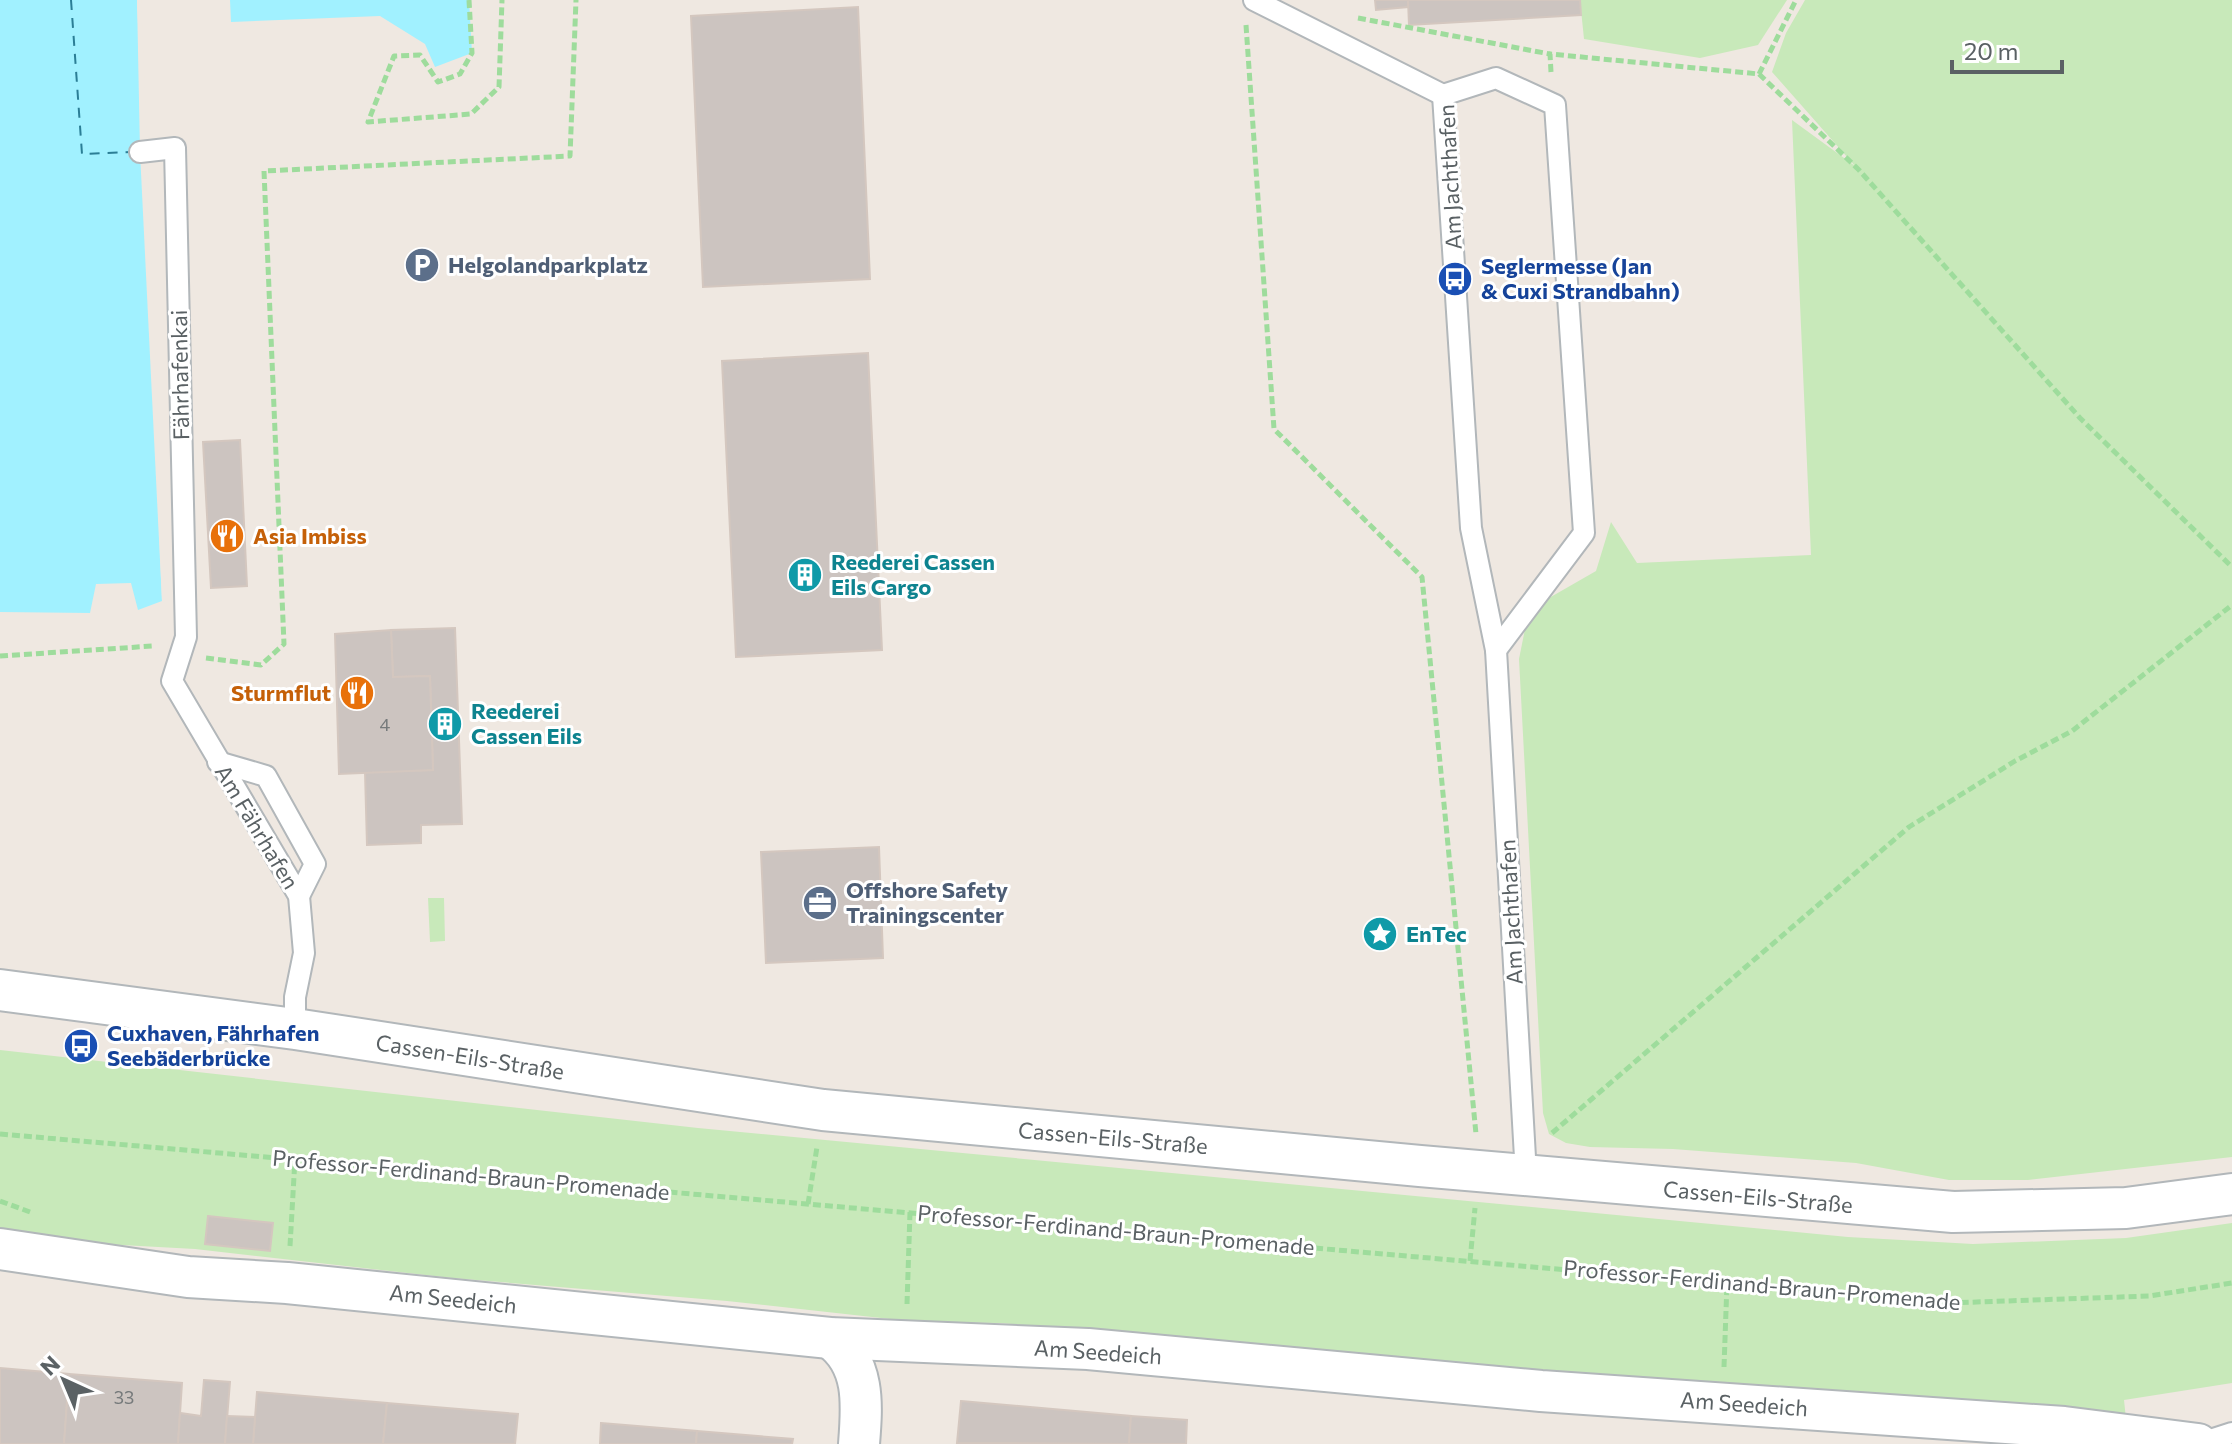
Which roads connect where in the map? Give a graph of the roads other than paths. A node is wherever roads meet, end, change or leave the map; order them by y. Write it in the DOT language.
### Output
graph roads {
  1 [pos="1249,8"];
  2 [pos="1443,95"];
  3 [pos="140,152"];
  4 [pos="183,646"];
  5 [pos="1496,650"];
  6 [pos="218,762"];
  7 [pos="299,896"];
  8 [pos="0,990"];
  9 [pos="295,1029"];
  10 [pos="1526,1175"];
  11 [pos="2232,1194"];
  12 [pos="0,1249"];
  13 [pos="830,1338"];
  14 [pos="2232,1433"];
  15 [pos="859,1444"];
  16 [pos="2198,1444"];
  1 -- 2 [label="lane"];
  2 -- 5 [label="lane, Am Jachthafen"];
  2 -- 5 [label="lane, Am Jachthafen"];
  3 -- 4 [label="lane, Fährhafenkai"];
  4 -- 6 [label="lane, Am Fährhafen"];
  5 -- 10 [label="lane, Am Jachthafen"];
  6 -- 7 [label="lane, Am Fährhafen"];
  6 -- 7 [label="lane"];
  7 -- 9 [label="lane, Am Fährhafen"];
  8 -- 9 [label="street, Cassen-Eils-Straße"];
  9 -- 10 [label="street, Cassen-Eils-Straße"];
  10 -- 11 [label="street, Cassen-Eils-Straße"];
  12 -- 13 [label="street, Am Seedeich"];
  13 -- 15 [label="street"];
  13 -- 16 [label="street, Am Seedeich"];
  14 -- 16 [label="lane"];
}
